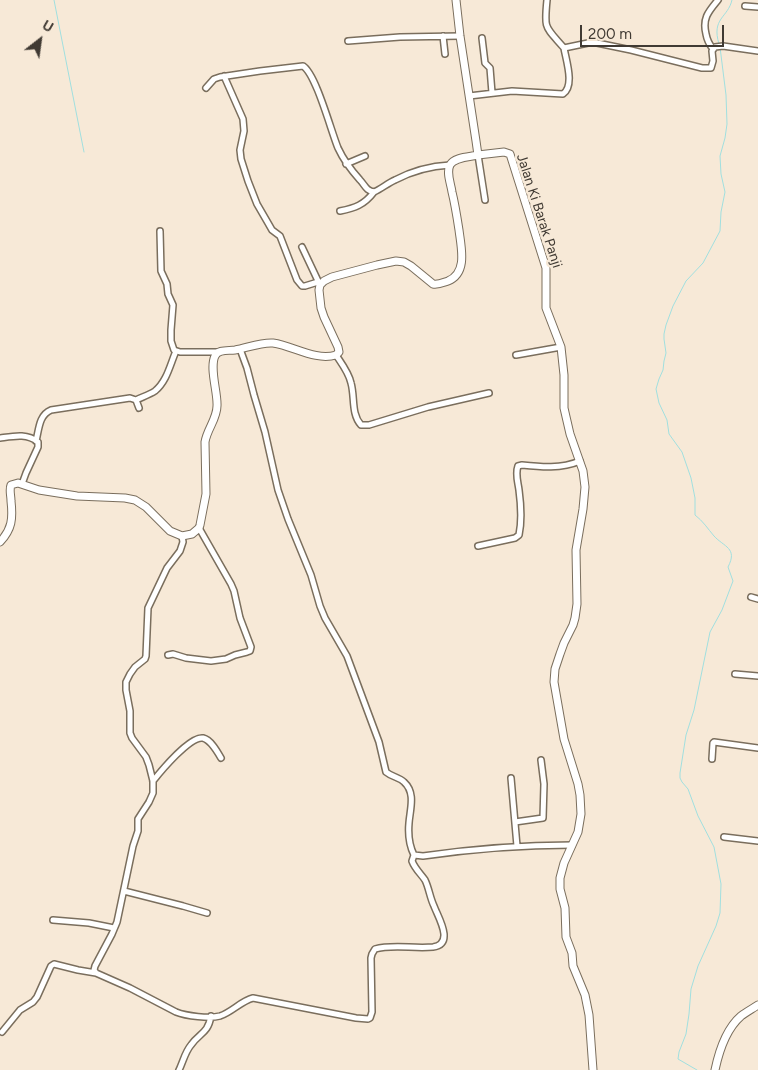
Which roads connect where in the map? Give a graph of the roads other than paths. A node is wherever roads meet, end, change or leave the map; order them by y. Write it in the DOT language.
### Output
graph roads {
  1 [pos="456,0"];
  2 [pos="547,0"];
  3 [pos="718,0"];
  4 [pos="745,6"];
  5 [pos="758,7"];
  6 [pos="443,36"];
  7 [pos="460,36"];
  8 [pos="482,38"];
  9 [pos="348,41"];
  10 [pos="564,48"];
  11 [pos="714,48"];
  12 [pos="758,51"];
  13 [pos="444,54"];
  14 [pos="224,76"];
  15 [pos="206,88"];
  16 [pos="492,93"];
  17 [pos="470,96"];
  18 [pos="478,155"];
  19 [pos="365,156"];
  20 [pos="346,164"];
  21 [pos="450,165"];
  22 [pos="374,192"];
  23 [pos="485,200"];
  24 [pos="340,211"];
  25 [pos="160,231"];
  26 [pos="302,247"];
  27 [pos="319,283"];
  28 [pos="561,347"];
  29 [pos="240,349"];
  30 [pos="176,351"];
  31 [pos="218,352"];
  32 [pos="336,355"];
  33 [pos="516,355"];
  34 [pos="490,393"];
  35 [pos="136,400"];
  36 [pos="139,408"];
  37 [pos="0,438"];
  38 [pos="36,441"];
  39 [pos="580,461"];
  40 [pos="22,484"];
  41 [pos="199,528"];
  42 [pos="4,533"];
  43 [pos="182,536"];
  44 [pos="0,542"];
  45 [pos="478,546"];
  46 [pos="751,597"];
  47 [pos="758,599"];
  48 [pos="168,655"];
  49 [pos="735,674"];
  50 [pos="758,676"];
  51 [pos="758,748"];
  52 [pos="221,758"];
  53 [pos="712,759"];
  54 [pos="542,760"];
  55 [pos="511,778"];
  56 [pos="153,780"];
  57 [pos="515,822"];
  58 [pos="724,837"];
  59 [pos="758,841"];
  60 [pos="517,846"];
  61 [pos="572,846"];
  62 [pos="414,854"];
  63 [pos="124,891"];
  64 [pos="206,913"];
  65 [pos="53,920"];
  66 [pos="114,928"];
  67 [pos="96,974"];
  68 [pos="758,1005"];
  69 [pos="211,1016"];
  70 [pos="2,1032"];
  71 [pos="178,1070"];
  72 [pos="594,1070"];
  73 [pos="715,1070"];
  1 -- 7 [label="street"];
  2 -- 10 [label="street"];
  3 -- 11 [label="street"];
  4 -- 5 [label="street"];
  6 -- 7 [label="street"];
  6 -- 9 [label="street"];
  6 -- 13 [label="street"];
  7 -- 17 [label="street"];
  8 -- 16 [label="street"];
  10 -- 11 [label="street"];
  10 -- 16 [label="street"];
  11 -- 12 [label="street"];
  14 -- 15 [label="street"];
  14 -- 20 [label="street"];
  14 -- 27 [label="street"];
  16 -- 17 [label="street"];
  17 -- 18 [label="street"];
  18 -- 21 [label="street"];
  18 -- 23 [label="street"];
  18 -- 28 [label="street, Jalan Ki Barak Panji"];
  19 -- 20 [label="street"];
  20 -- 22 [label="street"];
  21 -- 22 [label="street"];
  21 -- 27 [label="street"];
  22 -- 24 [label="street"];
  25 -- 30 [label="street"];
  26 -- 27 [label="street"];
  27 -- 32 [label="street"];
  28 -- 33 [label="street"];
  28 -- 39 [label="street, Jalan Ki Barak Panji"];
  29 -- 31 [label="street"];
  29 -- 32 [label="street"];
  29 -- 62 [label="street"];
  30 -- 31 [label="street"];
  30 -- 35 [label="street"];
  31 -- 41 [label="street"];
  32 -- 34 [label="street"];
  35 -- 36 [label="street"];
  35 -- 38 [label="street"];
  37 -- 38 [label="street"];
  38 -- 40 [label="street"];
  39 -- 45 [label="street"];
  39 -- 61 [label="street, Jalan Ki Barak Panji"];
  40 -- 42 [label="street"];
  40 -- 43 [label="street"];
  41 -- 43 [label="street"];
  41 -- 48 [label="street"];
  42 -- 44 [label="street"];
  43 -- 56 [label="street"];
  46 -- 47 [label="street"];
  49 -- 50 [label="street"];
  51 -- 53 [label="street"];
  52 -- 56 [label="street"];
  54 -- 57 [label="street"];
  55 -- 57 [label="street"];
  56 -- 63 [label="street"];
  57 -- 60 [label="street"];
  58 -- 59 [label="street"];
  60 -- 61 [label="street"];
  60 -- 62 [label="street"];
  61 -- 72 [label="street, Jalan Ki Barak Panji"];
  62 -- 69 [label="street"];
  63 -- 64 [label="street"];
  63 -- 66 [label="street"];
  65 -- 66 [label="street"];
  66 -- 67 [label="street"];
  67 -- 69 [label="street"];
  67 -- 70 [label="street"];
  68 -- 73 [label="street"];
  69 -- 71 [label="street"];
}
